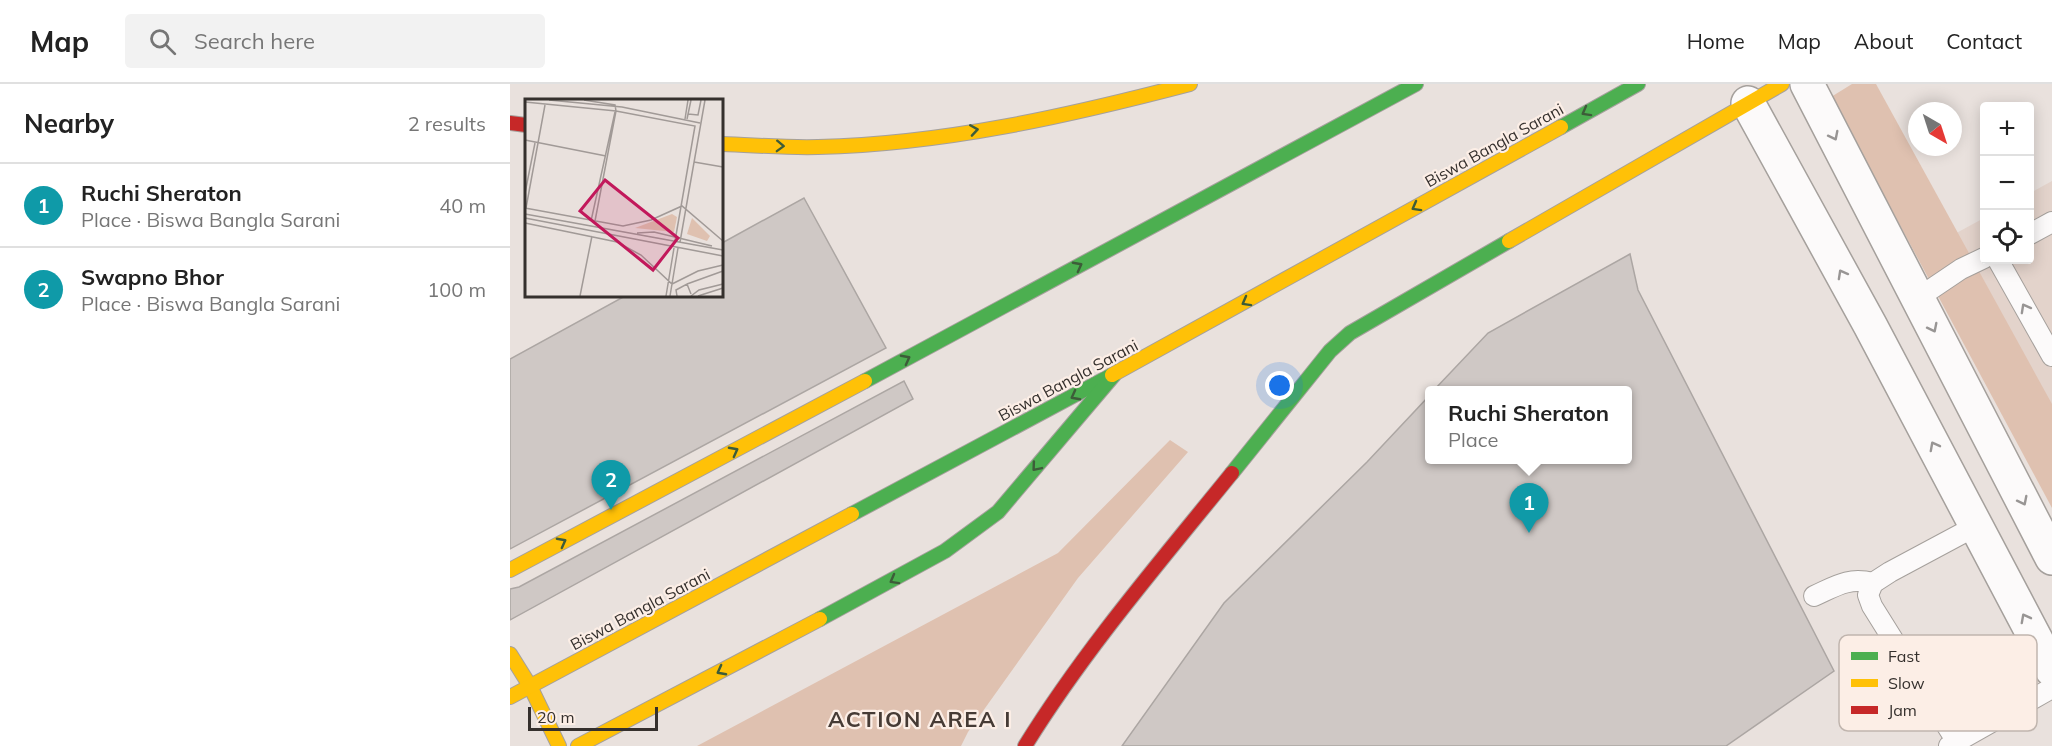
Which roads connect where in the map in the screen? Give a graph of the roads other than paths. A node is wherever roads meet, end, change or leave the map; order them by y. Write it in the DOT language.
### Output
graph roads {
  1 [pos="1190,84"];
  2 [pos="1416,84"];
  3 [pos="1638,84"];
  4 [pos="1782,84"];
  5 [pos="1807,84"];
  6 [pos="1748,103"];
  7 [pos="510,123"];
  8 [pos="525,125"];
  9 [pos="723,144"];
  10 [pos="2052,222"];
  11 [pos="2034,232"];
  12 [pos="1980,260"];
  13 [pos="2000,264"];
  14 [pos="1918,298"];
  15 [pos="2052,356"];
  16 [pos="1114,374"];
  17 [pos="1976,526"];
  18 [pos="2052,558"];
  19 [pos="510,570"];
  20 [pos="1873,584"];
  21 [pos="1814,596"];
  22 [pos="1889,635"];
  23 [pos="2034,635"];
  24 [pos="2037,642"];
  25 [pos="510,654"];
  26 [pos="2052,670"];
  27 [pos="530,686"];
  28 [pos="2052,688"];
  29 [pos="2037,696"];
  30 [pos="510,697"];
  31 [pos="1945,731"];
  32 [pos="1976,731"];
  33 [pos="1953,744"];
  34 [pos="559,746"];
  35 [pos="578,746"];
  36 [pos="1024,746"];
  9 -- 1 [label="main road, one-way"];
  19 -- 2 [label="main road, one-way"];
  3 -- 16 [label="main road, Biswa Bangla Sarani, one-way"];
  4 -- 6 [label="main road"];
  5 -- 14 [label="street, one-way"];
  17 -- 6 [label="street, one-way"];
  6 -- 36 [label="main road"];
  7 -- 8 [label="main road"];
  10 -- 11 [label="lane"];
  12 -- 14 [label="lane"];
  15 -- 13 [label="lane, one-way"];
  14 -- 18 [label="street, one-way"];
  16 -- 27 [label="main road, Biswa Bangla Sarani, one-way"];
  16 -- 35 [label="main road, one-way"];
  17 -- 20 [label="lane"];
  23 -- 17 [label="street, one-way"];
  20 -- 21 [label="lane"];
  20 -- 22 [label="lane"];
  26 -- 24 [label="street, one-way"];
  25 -- 27 [label="main road"];
  27 -- 30 [label="main road, Biswa Bangla Sarani"];
  27 -- 34 [label="main road"];
  28 -- 29 [label="lane"];
  31 -- 33 [label="lane"];
  32 -- 33 [label="lane"];
}
